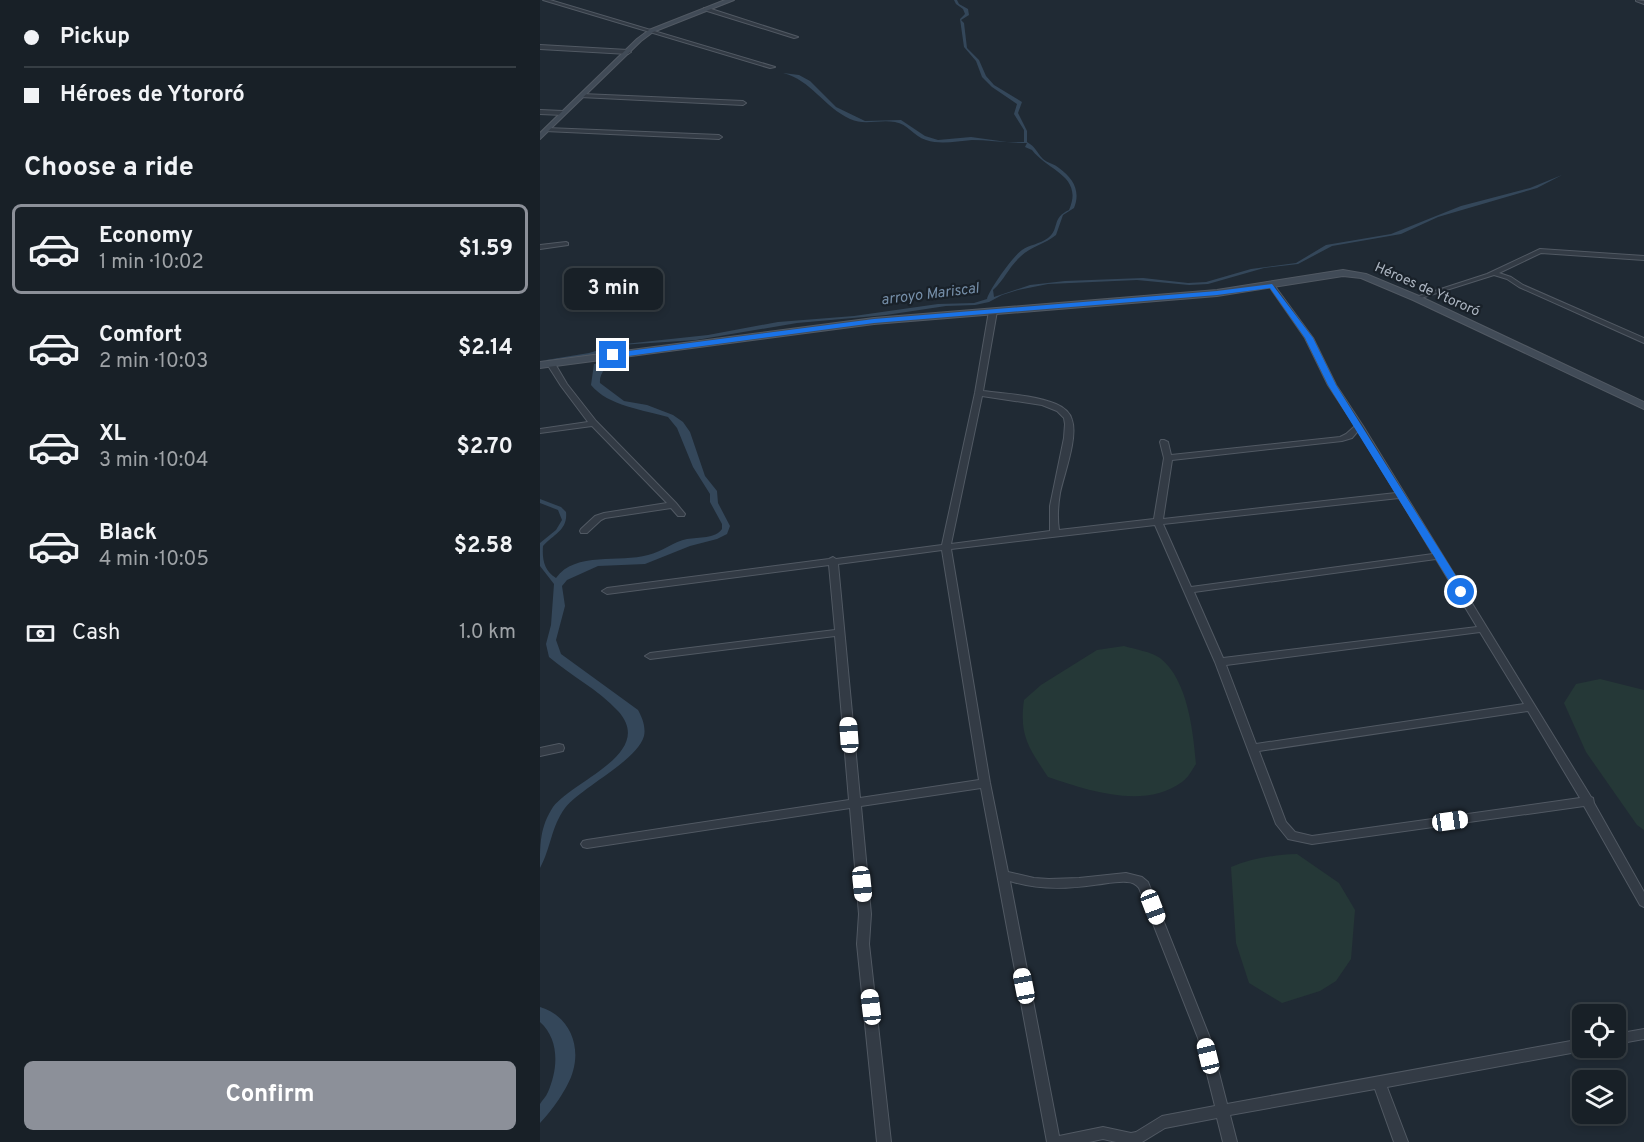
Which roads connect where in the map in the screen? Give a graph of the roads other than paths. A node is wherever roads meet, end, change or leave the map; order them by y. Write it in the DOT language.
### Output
graph roads {
  1 [pos="731,0"];
  2 [pos="1638,0"];
  3 [pos="543,1"];
  4 [pos="1644,3"];
  5 [pos="706,9"];
  6 [pos="651,31"];
  7 [pos="796,37"];
  8 [pos="540,47"];
  9 [pos="628,52"];
  10 [pos="772,67"];
  11 [pos="582,96"];
  12 [pos="743,103"];
  13 [pos="540,112"];
  14 [pos="563,113"];
  15 [pos="547,130"];
  16 [pos="540,137"];
  17 [pos="719,137"];
  18 [pos="566,244"];
  19 [pos="540,247"];
  20 [pos="1644,258"];
  21 [pos="1493,273"];
  22 [pos="1272,286"];
  23 [pos="1416,298"];
  24 [pos="993,311"];
  25 [pos="1644,342"];
  26 [pos="545,364"];
  27 [pos="979,393"];
  28 [pos="1644,406"];
  29 [pos="596,423"];
  30 [pos="1359,426"];
  31 [pos="540,431"];
  32 [pos="1164,442"];
  33 [pos="1168,458"];
  34 [pos="1401,495"];
  35 [pos="672,505"];
  36 [pos="681,514"];
  37 [pos="1158,522"];
  38 [pos="584,531"];
  39 [pos="1055,533"];
  40 [pos="946,547"];
  41 [pos="1439,556"];
  42 [pos="833,561"];
  43 [pos="1188,590"];
  44 [pos="607,591"];
  45 [pos="1483,629"];
  46 [pos="840,632"];
  47 [pos="650,656"];
  48 [pos="1220,663"];
  49 [pos="1530,707"];
  50 [pos="559,748"];
  51 [pos="1252,748"];
  52 [pos="540,752"];
  53 [pos="985,783"];
  54 [pos="1588,801"];
  55 [pos="854,803"];
  56 [pos="586,844"];
  57 [pos="1003,875"];
  58 [pos="1644,902"];
  59 [pos="1644,1034"];
  60 [pos="1626,1037"];
  61 [pos="1572,1047"];
  62 [pos="1378,1083"];
  63 [pos="1221,1110"];
  64 [pos="884,1142"];
  65 [pos="1054,1142"];
  66 [pos="1060,1142"];
  67 [pos="1230,1142"];
  68 [pos="1401,1142"];
  1 -- 5 [label="main road"];
  2 -- 4 [label="street"];
  3 -- 6 [label="street"];
  5 -- 6 [label="main road"];
  5 -- 7 [label="street"];
  6 -- 9 [label="main road"];
  6 -- 10 [label="street"];
  8 -- 9 [label="street"];
  9 -- 11 [label="main road"];
  11 -- 12 [label="street"];
  11 -- 14 [label="main road"];
  13 -- 14 [label="street"];
  14 -- 15 [label="main road"];
  15 -- 16 [label="main road"];
  15 -- 17 [label="street"];
  18 -- 19 [label="street"];
  20 -- 21 [label="street"];
  21 -- 23 [label="street"];
  21 -- 25 [label="street"];
  22 -- 23 [label="main road, Héroes de Ytororó"];
  22 -- 24 [label="main road, Héroes de Ytororó"];
  22 -- 30 [label="street"];
  23 -- 28 [label="main road, Héroes de Ytororó"];
  24 -- 26 [label="main road, Héroes de Ytororó"];
  24 -- 27 [label="street"];
  26 -- 29 [label="street"];
  27 -- 39 [label="street"];
  27 -- 40 [label="street"];
  29 -- 31 [label="street"];
  29 -- 35 [label="street"];
  30 -- 33 [label="street"];
  30 -- 34 [label="street"];
  32 -- 33 [label="street"];
  33 -- 37 [label="street"];
  34 -- 37 [label="street"];
  34 -- 41 [label="street"];
  35 -- 36 [label="street"];
  35 -- 38 [label="street"];
  37 -- 39 [label="street"];
  37 -- 43 [label="street"];
  39 -- 40 [label="street"];
  40 -- 42 [label="street"];
  40 -- 53 [label="street"];
  41 -- 43 [label="street"];
  41 -- 45 [label="street"];
  42 -- 44 [label="street"];
  42 -- 46 [label="street"];
  43 -- 48 [label="street"];
  45 -- 48 [label="street"];
  45 -- 49 [label="street"];
  46 -- 47 [label="street"];
  46 -- 55 [label="street"];
  48 -- 51 [label="street"];
  49 -- 51 [label="street"];
  49 -- 54 [label="street"];
  50 -- 52 [label="street"];
  51 -- 54 [label="street"];
  53 -- 55 [label="street"];
  53 -- 57 [label="street"];
  54 -- 58 [label="street"];
  55 -- 56 [label="street"];
  55 -- 64 [label="street"];
  57 -- 63 [label="street"];
  57 -- 65 [label="street"];
  59 -- 60 [label="street"];
  61 -- 62 [label="street"];
  62 -- 63 [label="street"];
  62 -- 68 [label="street"];
  63 -- 66 [label="street"];
  63 -- 67 [label="street"];
}
